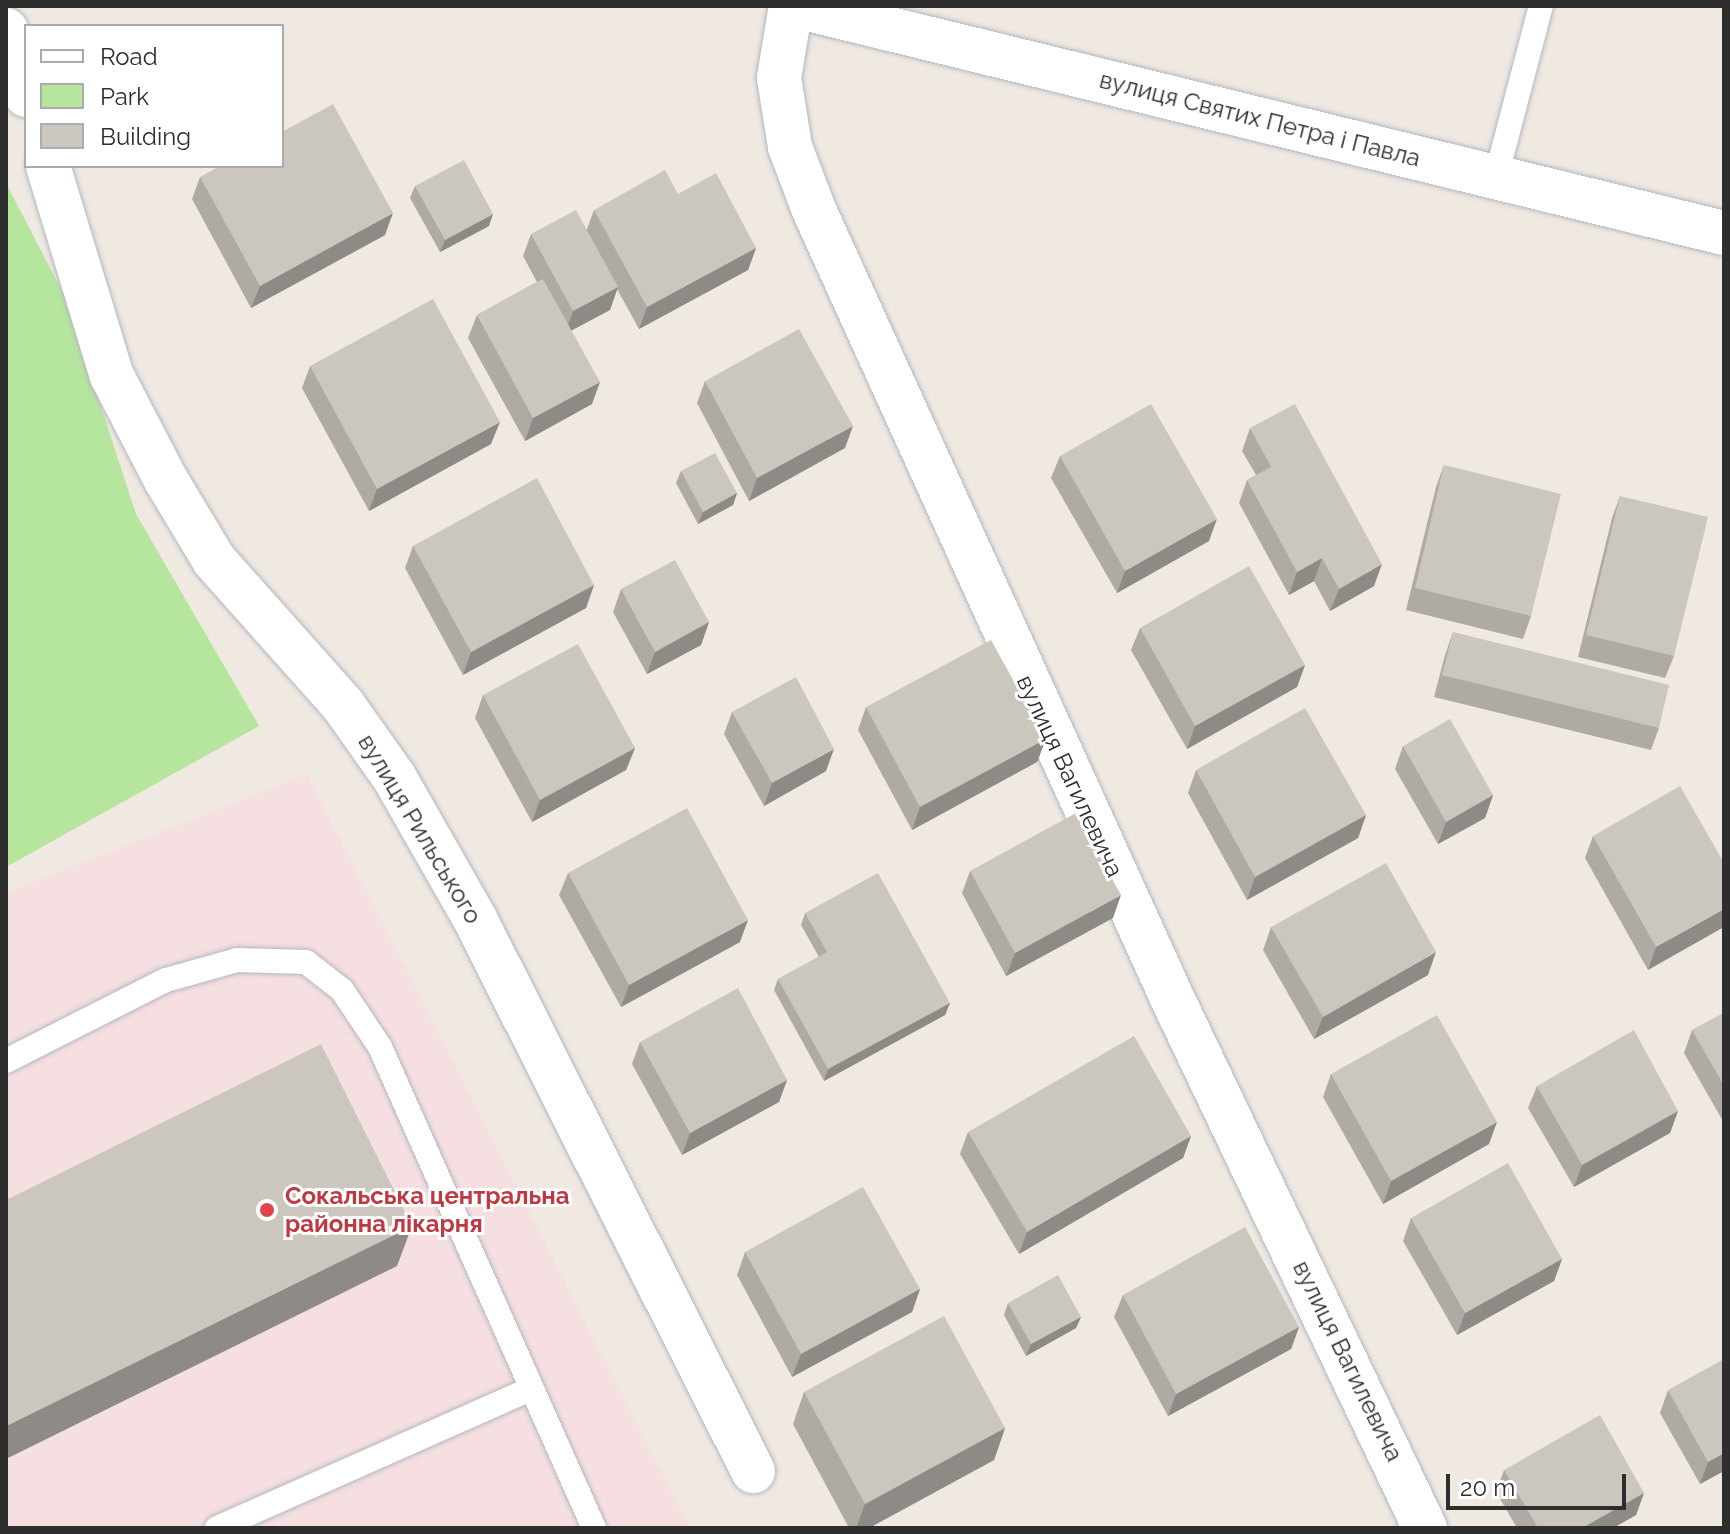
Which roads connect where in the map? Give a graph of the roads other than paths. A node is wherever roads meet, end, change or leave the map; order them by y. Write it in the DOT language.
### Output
graph roads {
  1 [pos="794,6"];
  2 [pos="1541,6"];
  3 [pos="6,30"];
  4 [pos="24,88"];
  5 [pos="49,168"];
  6 [pos="1496,177"];
  7 [pos="1724,233"];
  8 [pos="6,1061"];
  9 [pos="528,1390"];
  10 [pos="753,1471"];
  11 [pos="217,1528"];
  12 [pos="594,1528"];
  13 [pos="1425,1528"];
  1 -- 6 [label="street, вулиця Святих Петра і Павла"];
  1 -- 13 [label="street, вулиця Вагилевича"];
  2 -- 6 [label="lane"];
  3 -- 4 [label="street"];
  5 -- 10 [label="street, вулиця Рильського"];
  6 -- 7 [label="street, вулиця Святих Петра і Павла"];
  8 -- 9 [label="lane"];
  9 -- 11 [label="lane"];
  9 -- 12 [label="lane"];
}
